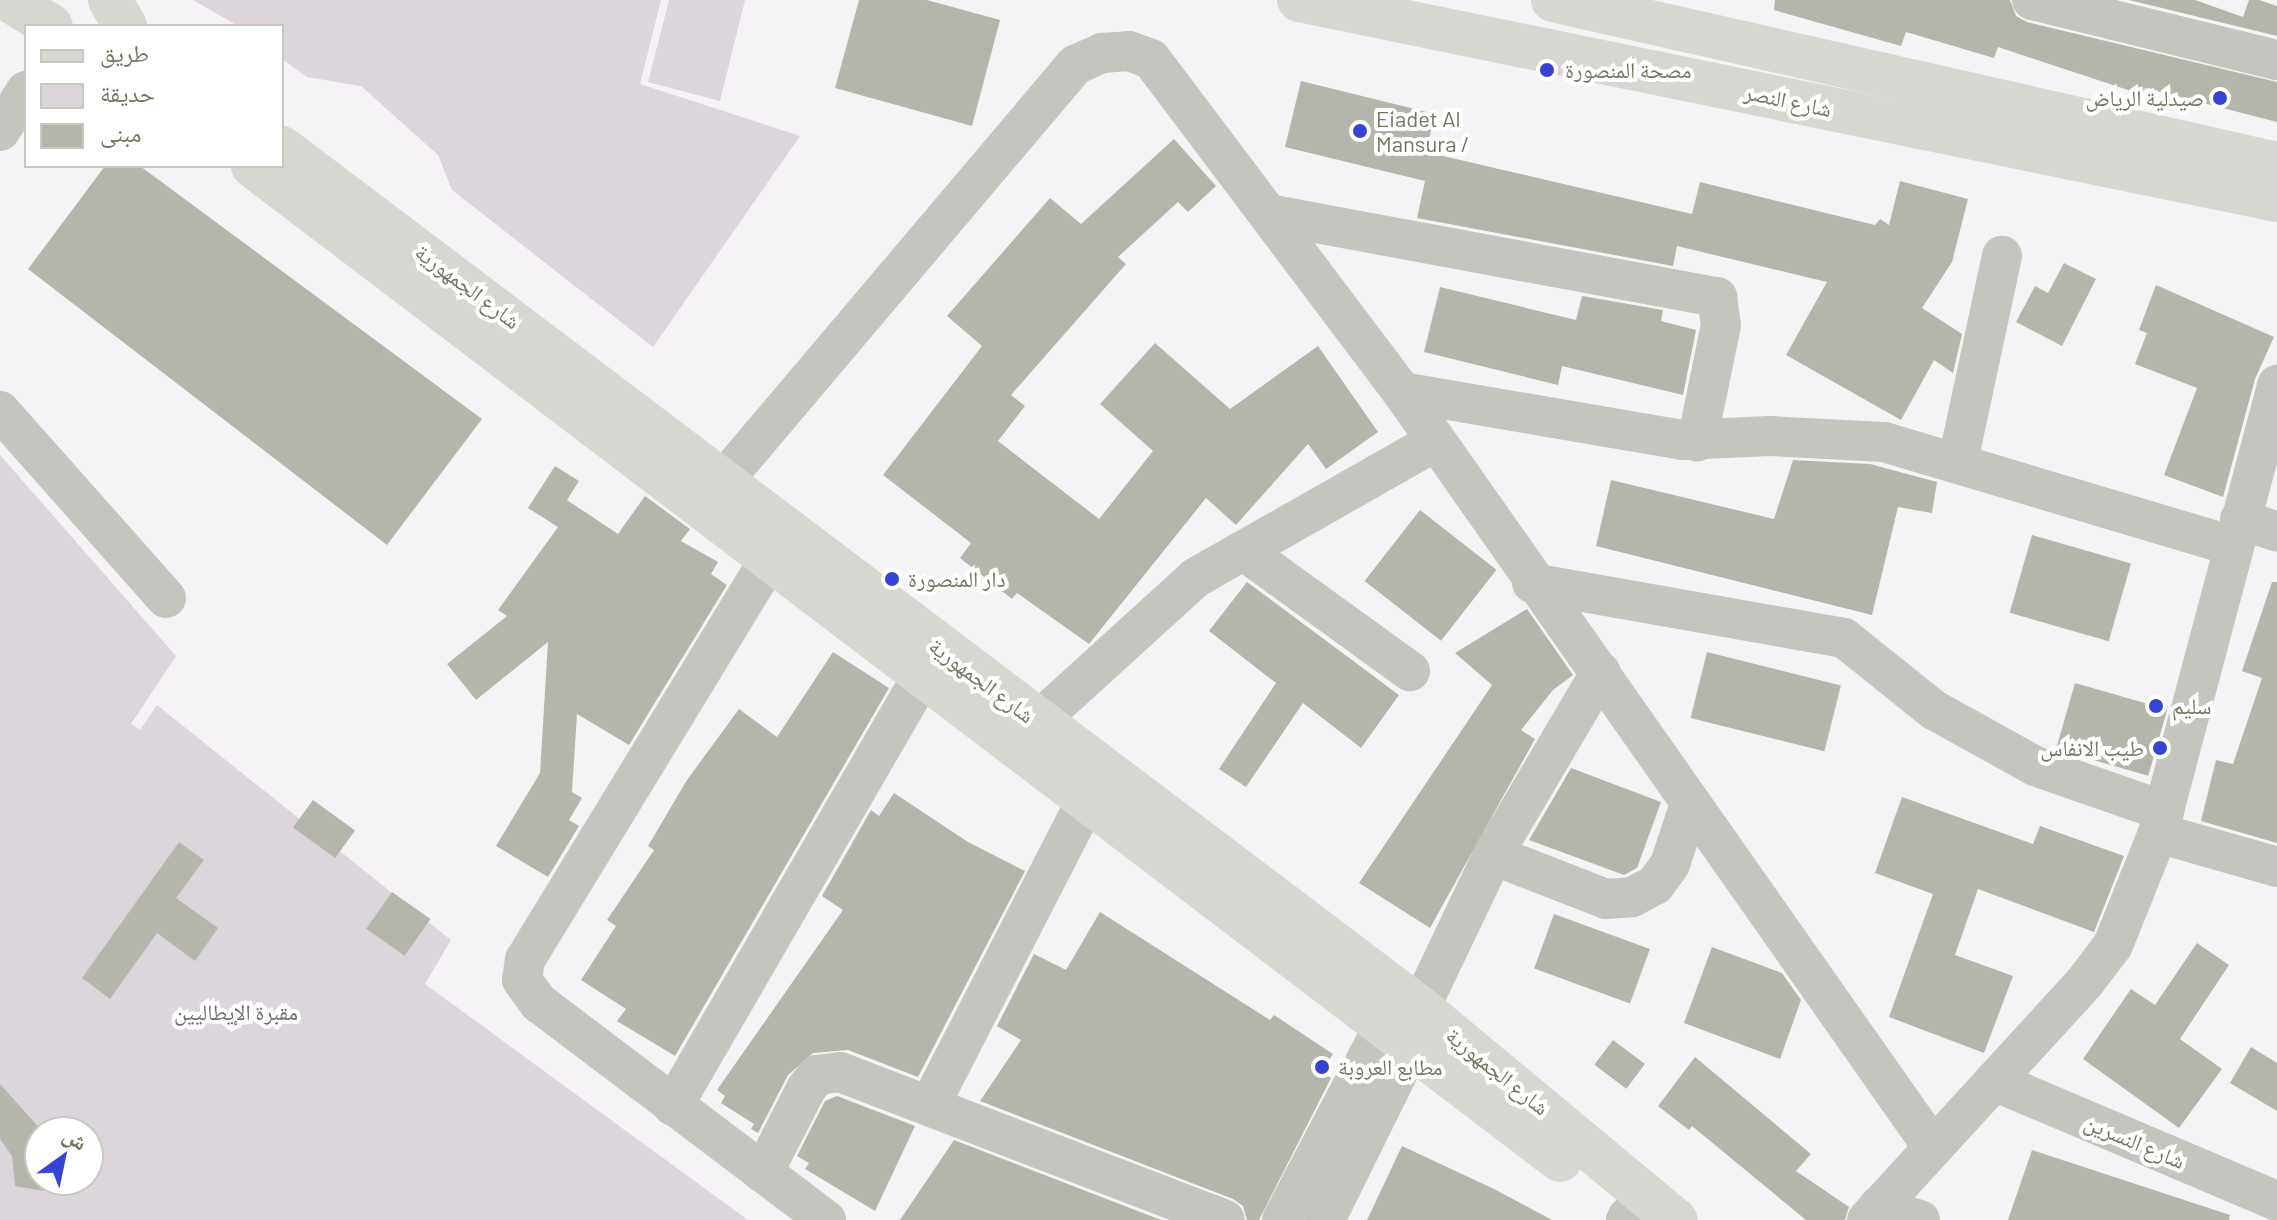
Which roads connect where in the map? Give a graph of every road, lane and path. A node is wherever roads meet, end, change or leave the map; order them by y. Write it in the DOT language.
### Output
graph roads {
  1 [pos="9,0"];
  2 [pos="110,0"];
  3 [pos="1299,0"];
  4 [pos="1553,0"];
  5 [pos="2032,0"];
  6 [pos="48,24"];
  7 [pos="124,24"];
  8 [pos="2277,60"];
  9 [pos="24,94"];
  10 [pos="0,131"];
  11 [pos="284,150"];
  12 [pos="2277,164"];
  13 [pos="256,168"];
  14 [pos="2277,200"];
  15 [pos="1273,215"];
  16 [pos="2002,256"];
  17 [pos="2277,385"];
  18 [pos="1402,392"];
  19 [pos="0,411"];
  20 [pos="1434,442"];
  21 [pos="1697,442"];
  22 [pos="1958,461"];
  23 [pos="723,481"];
  24 [pos="2236,532"];
  25 [pos="2277,532"];
  26 [pos="1244,551"];
  27 [pos="769,560"];
  28 [pos="1532,583"];
  29 [pos="166,598"];
  30 [pos="1410,671"];
  31 [pos="1601,672"];
  32 [pos="922,677"];
  33 [pos="1037,722"];
  34 [pos="1087,800"];
  35 [pos="1690,804"];
  36 [pos="2161,822"];
  37 [pos="1493,855"];
  38 [pos="2277,867"];
  39 [pos="1405,1026"];
  40 [pos="1994,1081"];
  41 [pos="931,1103"];
  42 [pos="673,1106"];
  43 [pos="1932,1146"];
  44 [pos="763,1173"];
  45 [pos="2277,1201"];
  46 [pos="1872,1213"];
  47 [pos="1629,1219"];
  48 [pos="826,1220"];
  49 [pos="1225,1220"];
  50 [pos="1282,1220"];
  51 [pos="1325,1220"];
  52 [pos="1675,1220"];
  53 [pos="1920,1220"];
  1 -- 6 [label="main road"];
  2 -- 7 [label="main road"];
  3 -- 14 [label="main road, شارع النصر"];
  4 -- 12 [label="main road, شارع النصر"];
  5 -- 8 [label="street"];
  9 -- 10 [label="street"];
  11 -- 23 [label="main road, شارع الجمهورية"];
  13 -- 27 [label="main road, شارع الجمهورية"];
  15 -- 18 [label="street"];
  15 -- 21 [label="street"];
  15 -- 23 [label="street"];
  16 -- 22 [label="street"];
  17 -- 24 [label="street"];
  18 -- 20 [label="street"];
  18 -- 21 [label="street"];
  19 -- 29 [label="street"];
  20 -- 26 [label="street"];
  20 -- 28 [label="street"];
  21 -- 22 [label="street"];
  22 -- 24 [label="street"];
  23 -- 33 [label="main road, شارع الجمهورية"];
  24 -- 25 [label="street"];
  24 -- 36 [label="street"];
  26 -- 30 [label="street"];
  26 -- 33 [label="street"];
  27 -- 32 [label="main road, شارع الجمهورية"];
  27 -- 42 [label="street"];
  28 -- 31 [label="street"];
  28 -- 36 [label="street"];
  31 -- 35 [label="street"];
  31 -- 37 [label="street"];
  32 -- 34 [label="main road, شارع الجمهورية"];
  32 -- 42 [label="street"];
  33 -- 39 [label="main road, شارع الجمهورية"];
  34 -- 39 [label="main road, شارع الجمهورية"];
  34 -- 41 [label="street"];
  35 -- 37 [label="street"];
  35 -- 43 [label="street"];
  36 -- 38 [label="street"];
  36 -- 40 [label="street"];
  37 -- 39 [label="street"];
  39 -- 47 [label="main road, شارع الجمهورية"];
  39 -- 50 [label="street"];
  39 -- 51 [label="street"];
  39 -- 52 [label="main road, شارع الجمهورية"];
  40 -- 43 [label="street"];
  40 -- 45 [label="street, شارع النسرين"];
  41 -- 44 [label="street"];
  41 -- 49 [label="street"];
  42 -- 44 [label="street"];
  43 -- 46 [label="street"];
  44 -- 48 [label="street"];
  46 -- 53 [label="street"];
}
